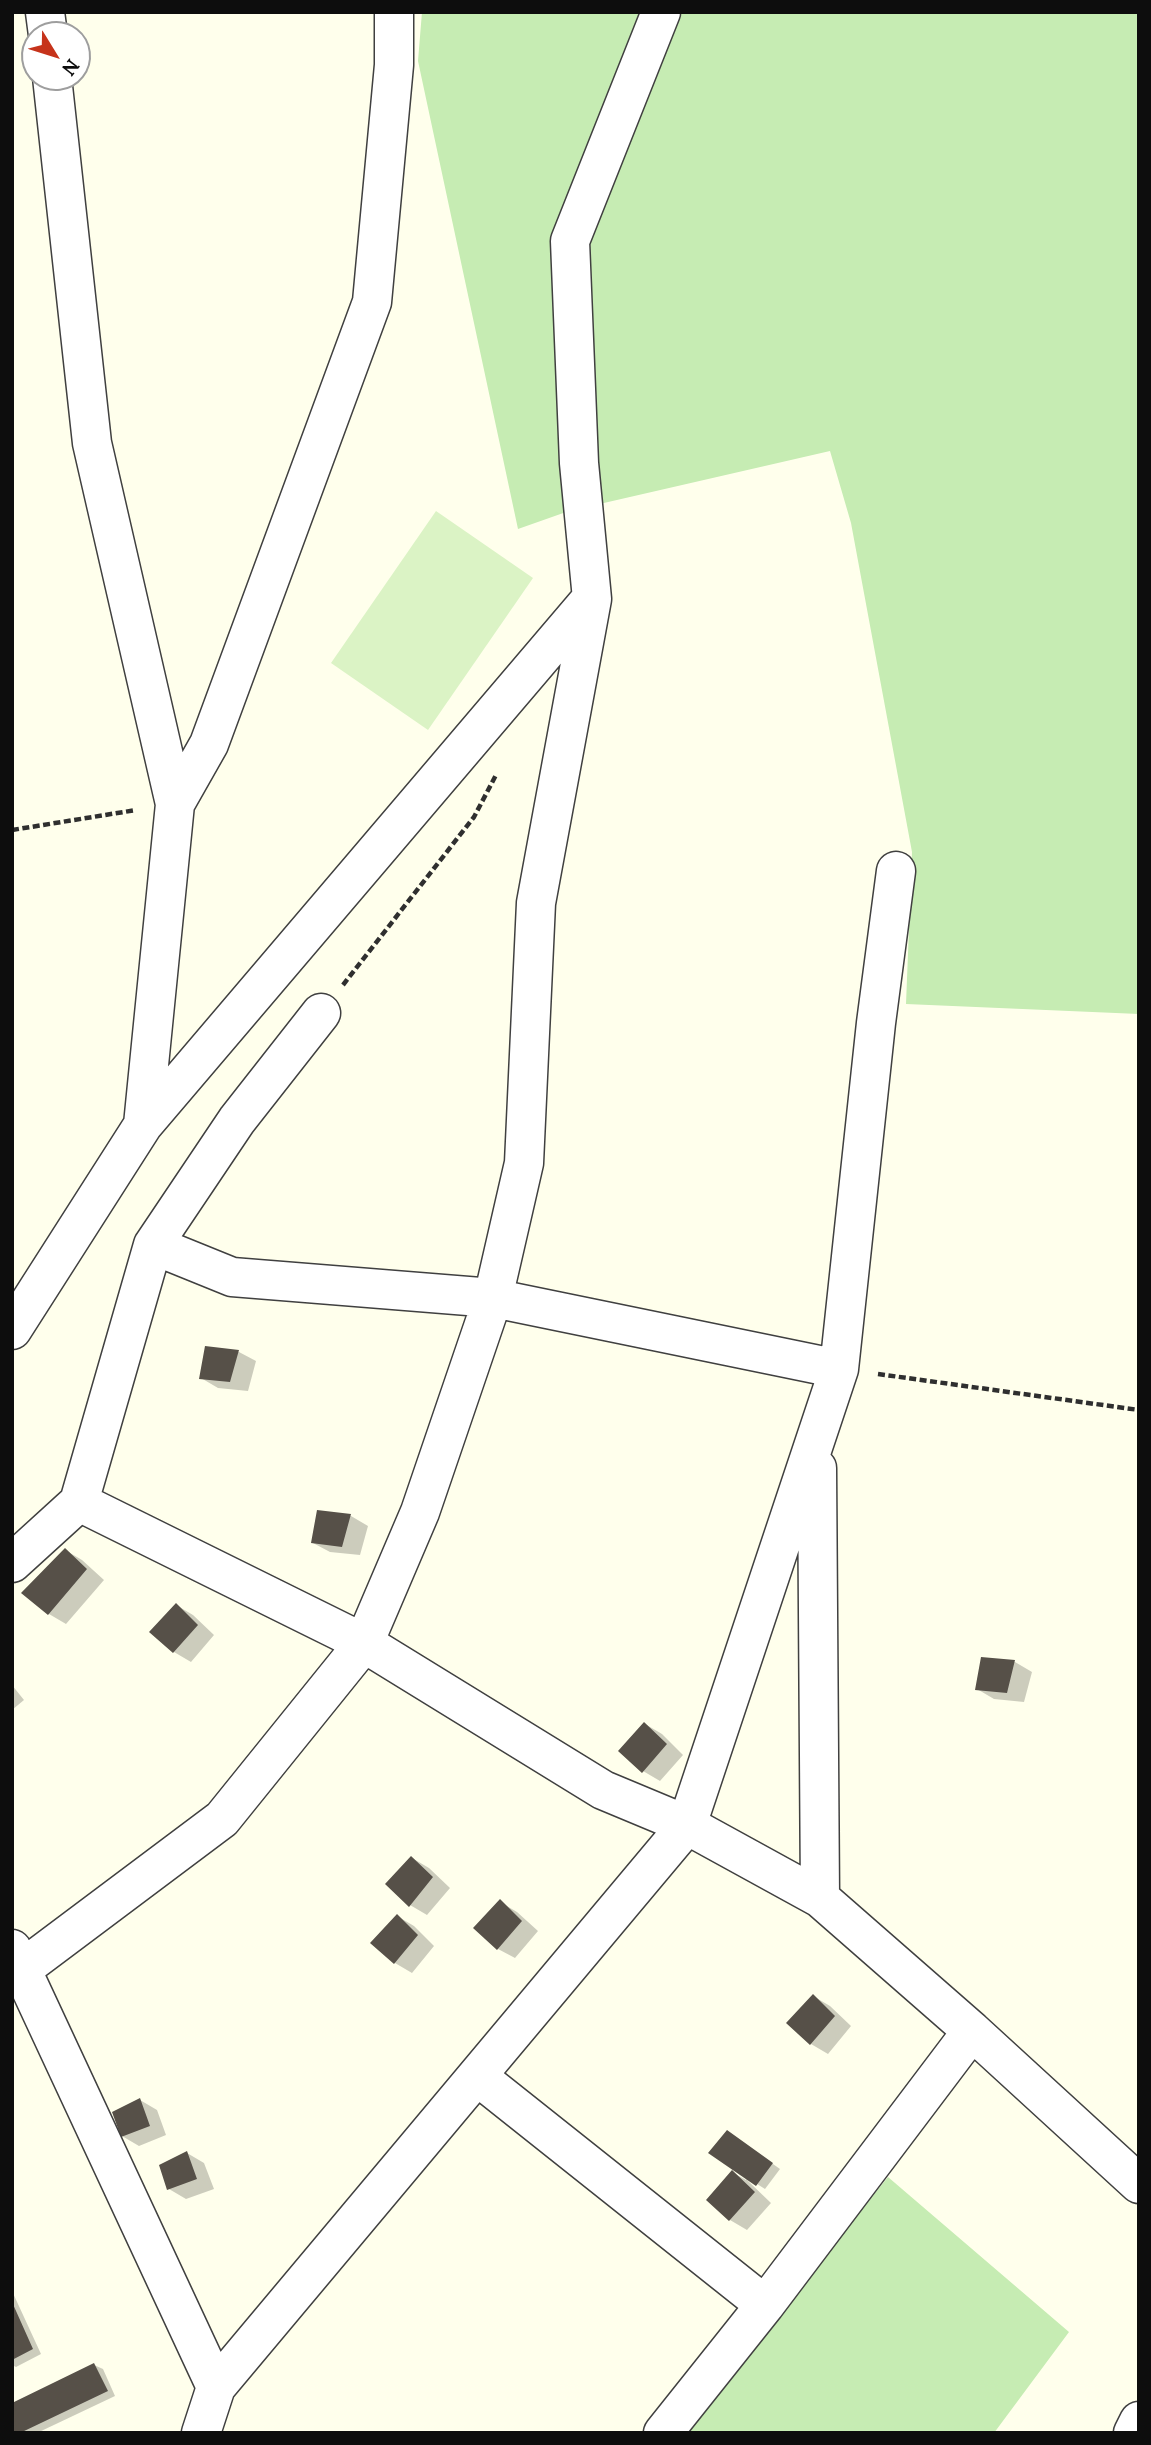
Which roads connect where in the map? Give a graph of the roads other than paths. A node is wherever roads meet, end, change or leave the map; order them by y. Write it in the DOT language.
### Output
graph roads {
  1 [pos="394,12"];
  2 [pos="661,12"];
  3 [pos="54,91"];
  4 [pos="592,599"];
  5 [pos="175,804"];
  6 [pos="896,871"];
  7 [pos="321,1013"];
  8 [pos="143,1125"];
  9 [pos="152,1245"];
  10 [pos="493,1298"];
  11 [pos="12,1330"];
  12 [pos="839,1369"];
  13 [pos="817,1438"];
  14 [pos="79,1502"];
  15 [pos="12,1563"];
  16 [pos="364,1643"];
  17 [pos="687,1825"];
  18 [pos="820,1898"];
  19 [pos="16,1964"];
  20 [pos="972,2032"];
  21 [pos="477,2076"];
  22 [pos="1139,2184"];
  23 [pos="765,2305"];
  24 [pos="216,2387"];
  25 [pos="1139,2421"];
  26 [pos="201,2433"];
  27 [pos="663,2433"];
  28 [pos="1133,2433"];
  1 -- 5 [label="street"];
  2 -- 4 [label="street"];
  3 -- 5 [label="street"];
  4 -- 8 [label="street"];
  4 -- 10 [label="street"];
  5 -- 8 [label="street"];
  6 -- 12 [label="street"];
  7 -- 9 [label="street"];
  8 -- 11 [label="street"];
  9 -- 10 [label="street"];
  9 -- 14 [label="street"];
  10 -- 12 [label="street"];
  10 -- 16 [label="street"];
  12 -- 13 [label="street"];
  13 -- 17 [label="street"];
  13 -- 18 [label="street"];
  14 -- 15 [label="street"];
  14 -- 16 [label="street"];
  16 -- 17 [label="street"];
  16 -- 19 [label="street"];
  17 -- 18 [label="street"];
  17 -- 21 [label="street"];
  18 -- 20 [label="street"];
  19 -- 24 [label="street"];
  20 -- 22 [label="street"];
  20 -- 23 [label="street"];
  21 -- 23 [label="street"];
  21 -- 24 [label="street"];
  23 -- 27 [label="street"];
  24 -- 26 [label="street"];
  25 -- 28 [label="street"];
}
